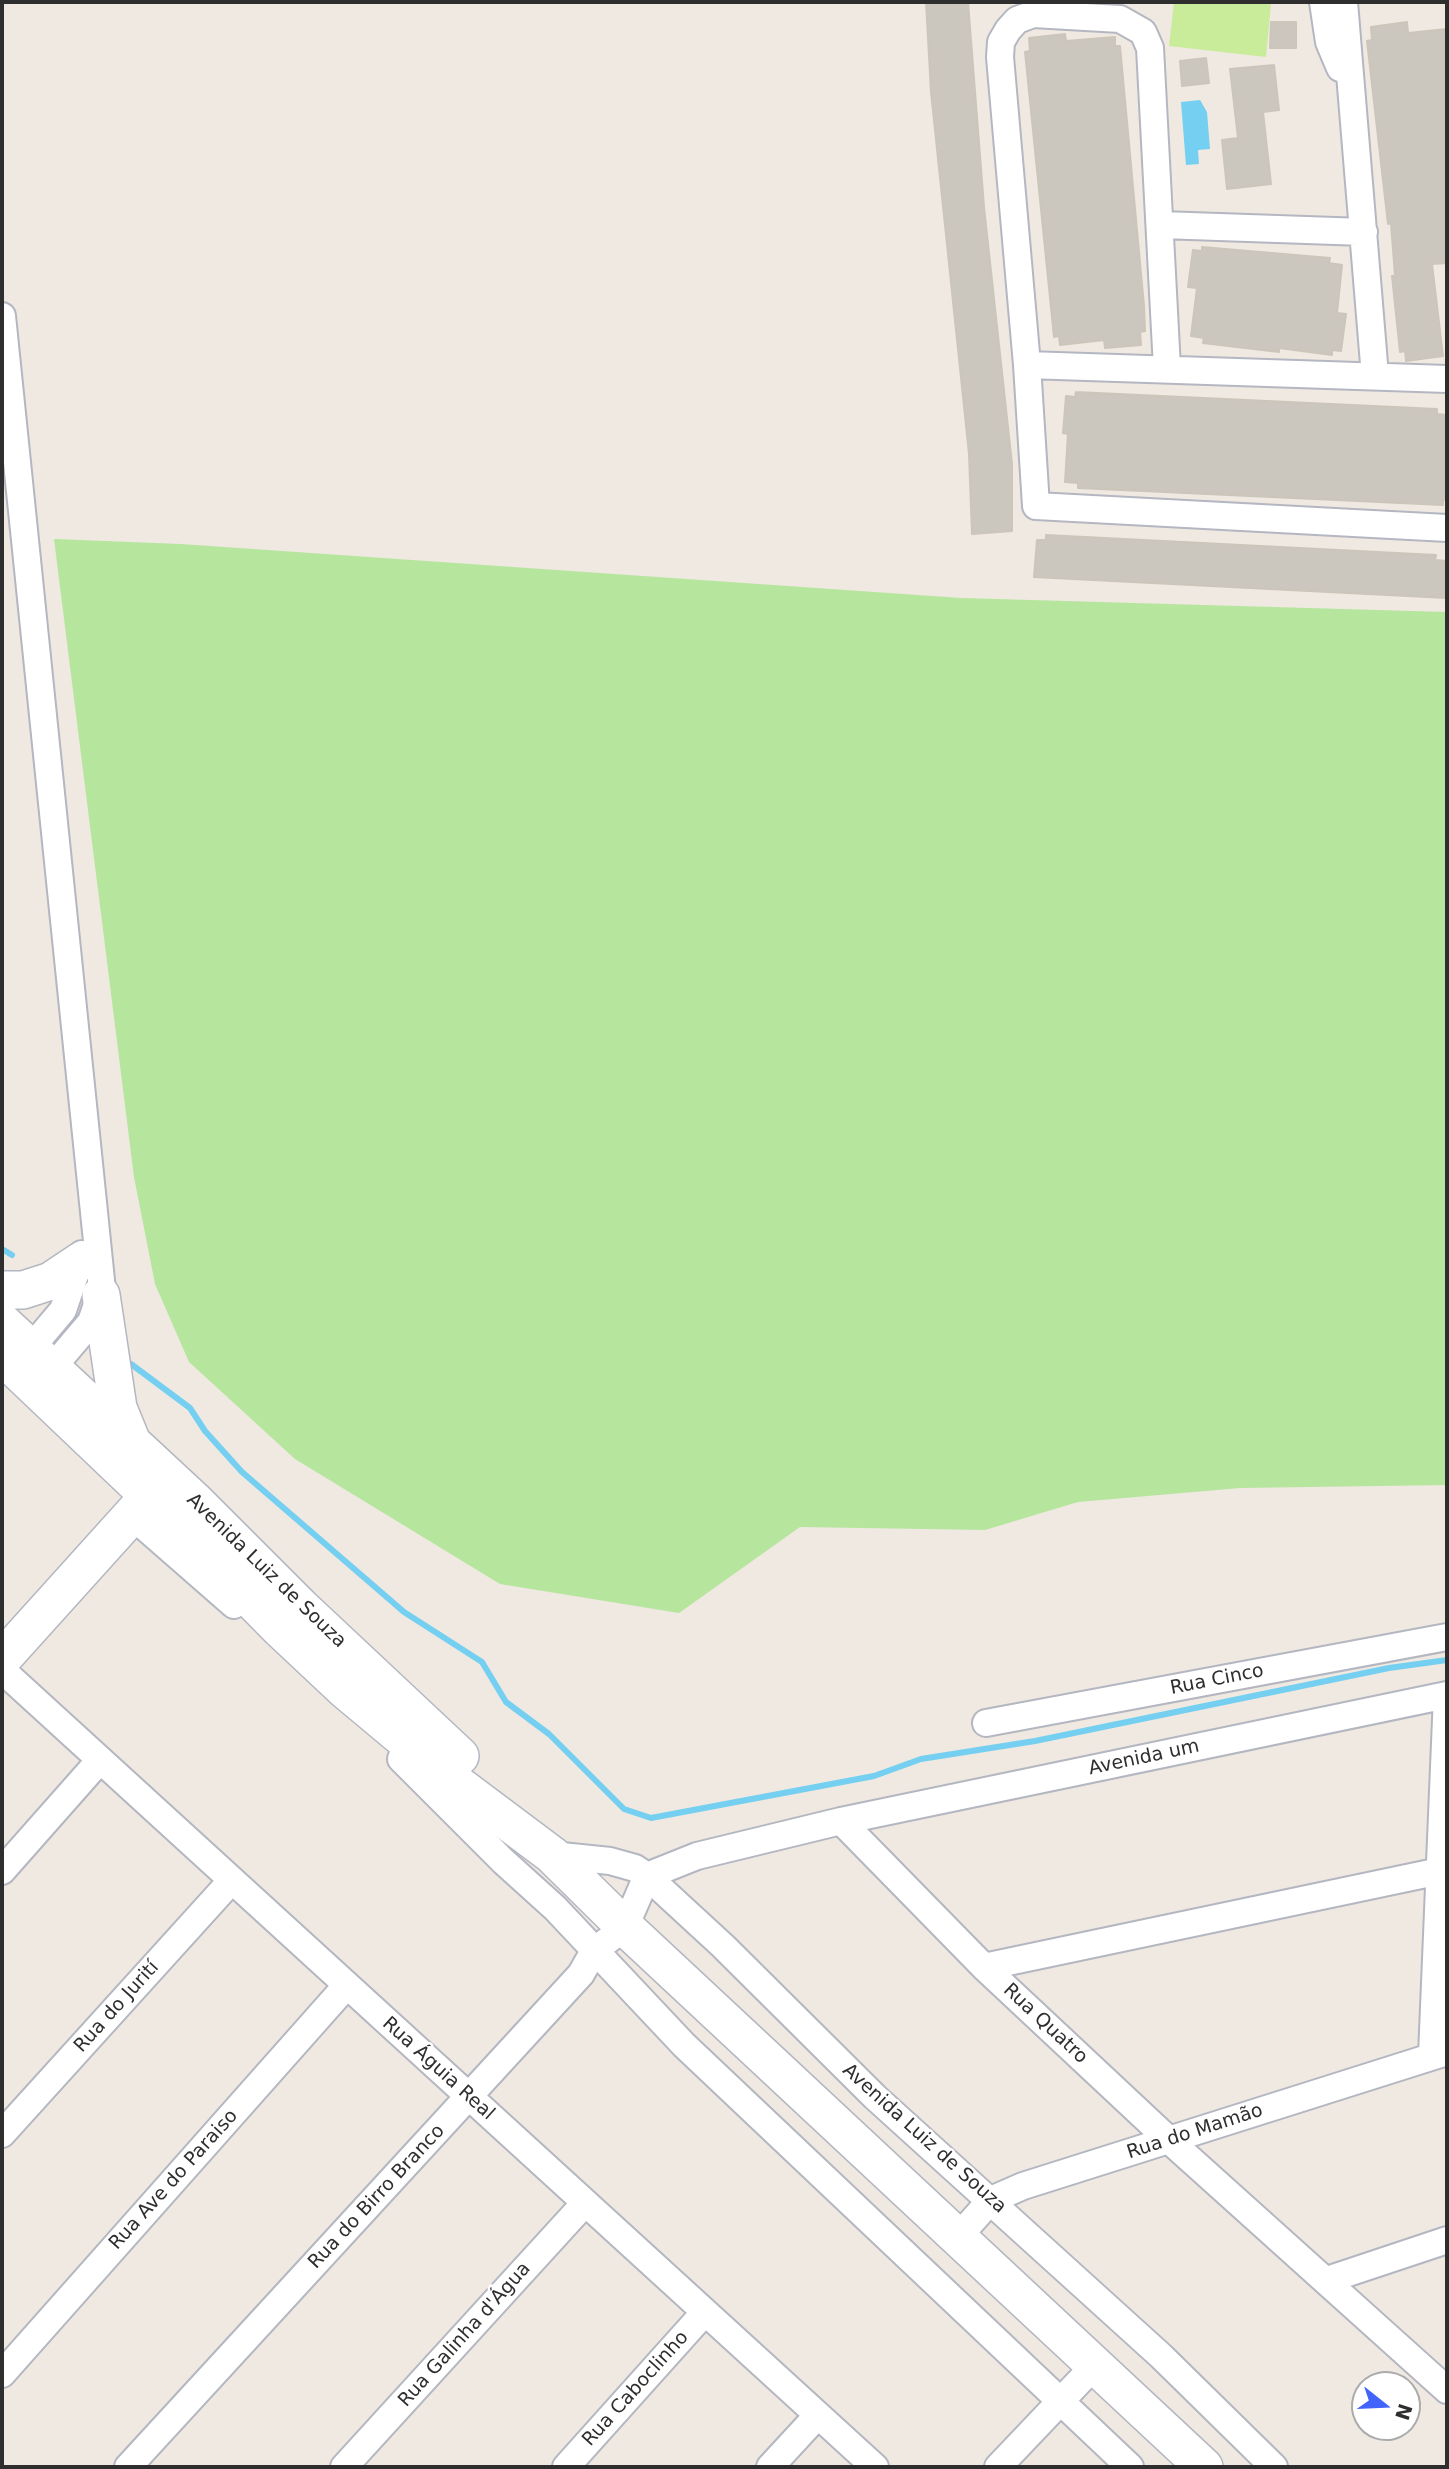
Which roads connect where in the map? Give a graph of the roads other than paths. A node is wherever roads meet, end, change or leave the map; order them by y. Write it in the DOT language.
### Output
graph roads {
  1 [pos="1323,2"];
  2 [pos="1344,2"];
  3 [pos="1350,80"];
  4 [pos="1161,225"];
  5 [pos="1364,232"];
  6 [pos="2,316"];
  7 [pos="1027,365"];
  8 [pos="1167,368"];
  9 [pos="1375,376"];
  10 [pos="1447,379"];
  11 [pos="1447,528"];
  12 [pos="91,1172"];
  13 [pos="81,1261"];
  14 [pos="2,1290"];
  15 [pos="101,1295"];
  16 [pos="2,1322"];
  17 [pos="26,1366"];
  18 [pos="134,1447"];
  19 [pos="140,1505"];
  20 [pos="1447,1637"];
  21 [pos="2,1659"];
  22 [pos="2,1670"];
  23 [pos="1447,1695"];
  24 [pos="986,1723"];
  25 [pos="100,1760"];
  26 [pos="841,1821"];
  27 [pos="520,1828"];
  28 [pos="552,1855"];
  29 [pos="2,1871"];
  30 [pos="1440,1871"];
  31 [pos="647,1876"];
  32 [pos="232,1880"];
  33 [pos="625,1927"];
  34 [pos="594,1951"];
  35 [pos="985,1967"];
  36 [pos="347,1985"];
  37 [pos="1439,2053"];
  38 [pos="469,2096"];
  39 [pos="2,2134"];
  40 [pos="1170,2141"];
  41 [pos="991,2200"];
  42 [pos="585,2203"];
  43 [pos="958,2237"];
  44 [pos="1447,2240"];
  45 [pos="1327,2280"];
  46 [pos="705,2312"];
  47 [pos="1095,2365"];
  48 [pos="2,2374"];
  49 [pos="1447,2390"];
  50 [pos="1059,2402"];
  51 [pos="818,2415"];
  52 [pos="128,2467"];
  53 [pos="344,2467"];
  54 [pos="566,2467"];
  55 [pos="770,2467"];
  56 [pos="875,2467"];
  57 [pos="998,2467"];
  58 [pos="1130,2467"];
  59 [pos="1204,2467"];
  60 [pos="1274,2467"];
  1 -- 3 [label="street"];
  2 -- 3 [label="street"];
  3 -- 5 [label="street"];
  4 -- 5 [label="street"];
  4 -- 7 [label="street"];
  4 -- 8 [label="street"];
  5 -- 9 [label="street"];
  6 -- 12 [label="street"];
  7 -- 8 [label="street"];
  7 -- 11 [label="street"];
  8 -- 9 [label="street"];
  9 -- 10 [label="street"];
  12 -- 13 [label="street"];
  12 -- 15 [label="street"];
  13 -- 14 [label="main road"];
  13 -- 17 [label="street"];
  15 -- 17 [label="street"];
  15 -- 18 [label="main road"];
  16 -- 17 [label="main road, Avenida Luiz de Souza"];
  17 -- 18 [label="main road, Avenida Luiz de Souza"];
  17 -- 19 [label="main road, Avenida Luiz de Souza"];
  18 -- 27 [label="main road, Avenida Luiz de Souza"];
  19 -- 21 [label="main road"];
  19 -- 27 [label="main road, Avenida Luiz de Souza"];
  19 -- 34 [label="street"];
  20 -- 24 [label="street, Rua Cinco"];
  22 -- 25 [label="street, Rua Águia Real"];
  23 -- 26 [label="street, Avenida um"];
  23 -- 30 [label="street"];
  25 -- 29 [label="street"];
  25 -- 32 [label="street, Rua Águia Real"];
  26 -- 31 [label="street"];
  26 -- 35 [label="street, Rua Quatro"];
  27 -- 28 [label="main road, Avenida Luiz de Souza"];
  28 -- 31 [label="street, Avenida Luiz de Souza"];
  28 -- 33 [label="main road, Avenida Luiz de Souza"];
  30 -- 35 [label="street"];
  30 -- 37 [label="street"];
  31 -- 33 [label="street"];
  31 -- 41 [label="street, Avenida Luiz de Souza"];
  32 -- 36 [label="street, Rua Águia Real"];
  32 -- 39 [label="street, Rua do Jurití"];
  33 -- 34 [label="street, Rua do Birro Branco"];
  33 -- 43 [label="main road, Avenida Luiz de Souza"];
  34 -- 38 [label="street, Rua do Birro Branco"];
  34 -- 50 [label="street"];
  35 -- 40 [label="street, Rua Quatro"];
  36 -- 38 [label="street, Rua Águia Real"];
  36 -- 48 [label="street, Rua Ave do Paraiso"];
  37 -- 40 [label="street, Rua do Mamão"];
  38 -- 42 [label="street, Rua Águia Real"];
  38 -- 52 [label="street, Rua do Birro Branco"];
  40 -- 41 [label="street, Rua do Mamão"];
  40 -- 45 [label="street, Rua Quatro"];
  41 -- 43 [label="street, Rua do Mamão"];
  41 -- 60 [label="street, Avenida Luiz de Souza"];
  42 -- 46 [label="street, Rua Águia Real"];
  42 -- 53 [label="street, Rua Galinha d'Água"];
  43 -- 47 [label="main road, Avenida Luiz de Souza"];
  44 -- 45 [label="street"];
  45 -- 49 [label="street, Rua Quatro"];
  46 -- 51 [label="street, Rua Águia Real"];
  46 -- 54 [label="street, Rua Caboclinho"];
  47 -- 50 [label="street"];
  47 -- 59 [label="main road, Avenida Luiz de Souza"];
  50 -- 57 [label="street"];
  50 -- 58 [label="street"];
  51 -- 55 [label="street"];
  51 -- 56 [label="street, Rua Águia Real"];
}
